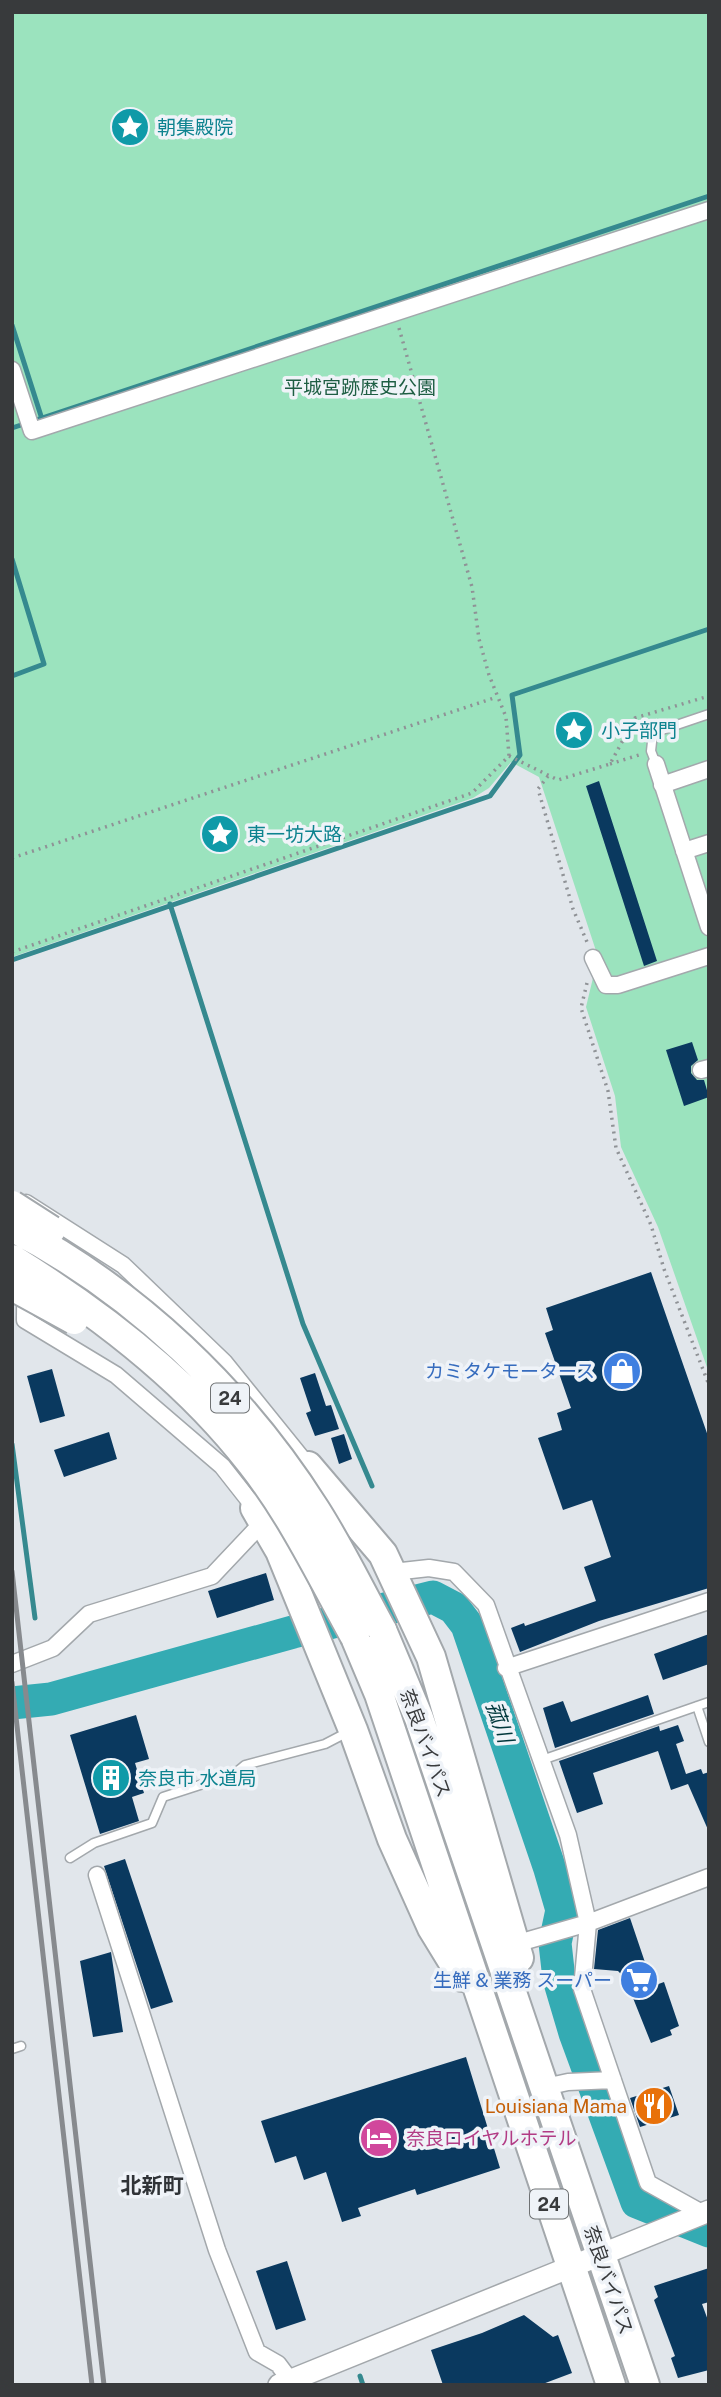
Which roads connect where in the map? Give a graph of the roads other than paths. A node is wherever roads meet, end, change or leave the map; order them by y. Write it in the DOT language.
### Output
graph roads {
  1 [pos="709,210"];
  2 [pos="12,370"];
  3 [pos="709,714"];
  4 [pos="654,758"];
  5 [pos="709,769"];
  6 [pos="662,785"];
  7 [pos="709,843"];
  8 [pos="684,851"];
  9 [pos="709,927"];
  10 [pos="709,956"];
  11 [pos="593,958"];
  12 [pos="12,1205"];
  13 [pos="12,1227"];
  14 [pos="12,1259"];
  15 [pos="12,1286"];
  16 [pos="198,1363"];
  17 [pos="167,1374"];
  18 [pos="308,1466"];
  19 [pos="259,1515"];
  20 [pos="395,1577"];
  21 [pos="709,1601"];
  22 [pos="12,1664"];
  23 [pos="506,1668"];
  24 [pos="709,1702"];
  25 [pos="696,1706"];
  26 [pos="353,1730"];
  27 [pos="709,1742"];
  28 [pos="539,1760"];
  29 [pos="69,1858"];
  30 [pos="97,1875"];
  31 [pos="709,1877"];
  32 [pos="588,1923"];
  33 [pos="515,1944"];
  34 [pos="489,2022"];
  35 [pos="613,2080"];
  36 [pos="545,2087"];
  37 [pos="703,2213"];
  38 [pos="600,2255"];
  39 [pos="570,2266"];
  40 [pos="295,2381"];
  41 [pos="611,2385"];
  42 [pos="645,2385"];
  1 -- 2 [label="street"];
  3 -- 4 [label="lane"];
  4 -- 6 [label="street"];
  5 -- 6 [label="street"];
  6 -- 8 [label="street"];
  7 -- 8 [label="street"];
  8 -- 9 [label="street"];
  10 -- 11 [label="street"];
  12 -- 16 [label="highway, bridge"];
  13 -- 16 [label="highway, 奈良バイパス / 24, bridge"];
  14 -- 17 [label="highway, 奈良バイパス / 24, bridge"];
  15 -- 17 [label="highway, 24, bridge"];
  16 -- 36 [label="highway, 奈良バイパス / 24, bridge"];
  17 -- 34 [label="highway, 奈良バイパス / 24, bridge"];
  18 -- 19 [label="street"];
  18 -- 19 [label="street"];
  18 -- 20 [label="highway"];
  19 -- 22 [label="street"];
  19 -- 26 [label="highway"];
  20 -- 23 [label="street"];
  20 -- 33 [label="highway"];
  21 -- 23 [label="street"];
  23 -- 28 [label="street"];
  24 -- 25 [label="lane"];
  25 -- 27 [label="lane"];
  25 -- 28 [label="lane"];
  26 -- 29 [label="lane"];
  26 -- 34 [label="highway"];
  28 -- 32 [label="street"];
  30 -- 40 [label="street"];
  31 -- 32 [label="street"];
  32 -- 33 [label="street"];
  32 -- 35 [label="street"];
  33 -- 36 [label="highway"];
  34 -- 39 [label="highway, 奈良バイパス / 24"];
  35 -- 36 [label="street"];
  35 -- 37 [label="street"];
  36 -- 38 [label="highway, 奈良バイパス / 24"];
  37 -- 38 [label="street"];
  38 -- 39 [label="street"];
  38 -- 42 [label="highway, 奈良バイパス / 24"];
  39 -- 40 [label="street"];
  39 -- 41 [label="highway, 奈良バイパス / 24"];
}
